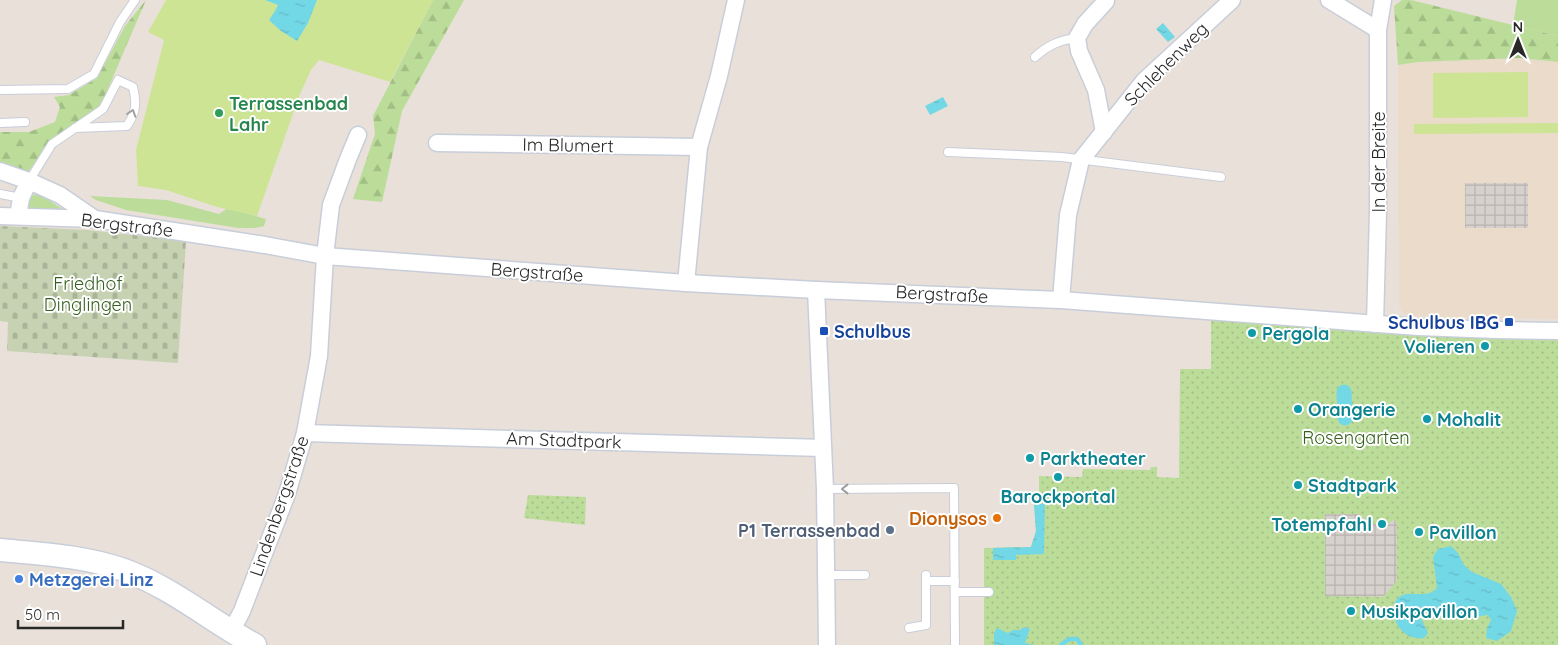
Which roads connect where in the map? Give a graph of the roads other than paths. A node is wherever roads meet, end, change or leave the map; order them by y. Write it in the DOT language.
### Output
graph roads {
  1 [pos="135,0"];
  2 [pos="736,0"];
  3 [pos="1232,0"];
  4 [pos="1329,0"];
  5 [pos="1383,0"];
  6 [pos="1106,1"];
  7 [pos="1378,30"];
  8 [pos="1078,38"];
  9 [pos="1035,57"];
  10 [pos="0,90"];
  11 [pos="25,122"];
  12 [pos="0,123"];
  13 [pos="75,128"];
  14 [pos="1104,132"];
  15 [pos="358,135"];
  16 [pos="437,143"];
  17 [pos="699,147"];
  18 [pos="948,152"];
  19 [pos="1080,160"];
  20 [pos="0,171"];
  21 [pos="1221,177"];
  22 [pos="29,181"];
  23 [pos="0,194"];
  24 [pos="21,198"];
  25 [pos="0,216"];
  26 [pos="18,216"];
  27 [pos="95,219"];
  28 [pos="325,256"];
  29 [pos="686,283"];
  30 [pos="816,290"];
  31 [pos="1061,300"];
  32 [pos="1375,324"];
  33 [pos="1558,331"];
  34 [pos="305,433"];
  35 [pos="823,448"];
  36 [pos="825,489"];
  37 [pos="0,550"];
  38 [pos="826,575"];
  39 [pos="865,575"];
  40 [pos="954,581"];
  41 [pos="954,592"];
  42 [pos="989,592"];
  43 [pos="909,628"];
  44 [pos="231,632"];
  45 [pos="255,645"];
  46 [pos="827,645"];
  47 [pos="955,645"];
  1 -- 10 [label="lane"];
  2 -- 17 [label="street"];
  3 -- 14 [label="street, Schlehenweg"];
  4 -- 7 [label="street"];
  5 -- 7 [label="street, In der Breite"];
  6 -- 8 [label="street"];
  7 -- 32 [label="street, In der Breite"];
  8 -- 9 [label="lane"];
  8 -- 14 [label="street, Schlehenweg"];
  11 -- 12 [label="lane"];
  13 -- 13 [label="lane, one-way"];
  13 -- 22 [label="lane"];
  14 -- 19 [label="street, Schlehenweg"];
  15 -- 28 [label="street"];
  16 -- 17 [label="street, Im Blumert"];
  17 -- 29 [label="street"];
  18 -- 19 [label="lane"];
  19 -- 21 [label="lane"];
  19 -- 31 [label="street, Schlehenweg"];
  20 -- 22 [label="street"];
  22 -- 24 [label="street"];
  22 -- 27 [label="street"];
  23 -- 24 [label="lane"];
  24 -- 26 [label="street"];
  25 -- 26 [label="street, Bergstraße"];
  26 -- 27 [label="street, Bergstraße"];
  27 -- 28 [label="street, Bergstraße"];
  28 -- 29 [label="street, Bergstraße"];
  28 -- 34 [label="street, Lindenbergstraße"];
  29 -- 30 [label="street, Bergstraße"];
  30 -- 31 [label="street, Bergstraße"];
  30 -- 35 [label="street"];
  31 -- 32 [label="street, Bergstraße"];
  32 -- 33 [label="street, Bergstraße"];
  34 -- 35 [label="street, Am Stadtpark"];
  34 -- 44 [label="street, Lindenbergstraße"];
  35 -- 36 [label="street"];
  36 -- 38 [label="street"];
  40 -- 36 [label="lane, one-way"];
  37 -- 44 [label="street"];
  38 -- 39 [label="lane"];
  38 -- 46 [label="street"];
  40 -- 41 [label="lane"];
  40 -- 43 [label="lane"];
  41 -- 42 [label="lane"];
  41 -- 47 [label="lane"];
  44 -- 45 [label="street"];
}
